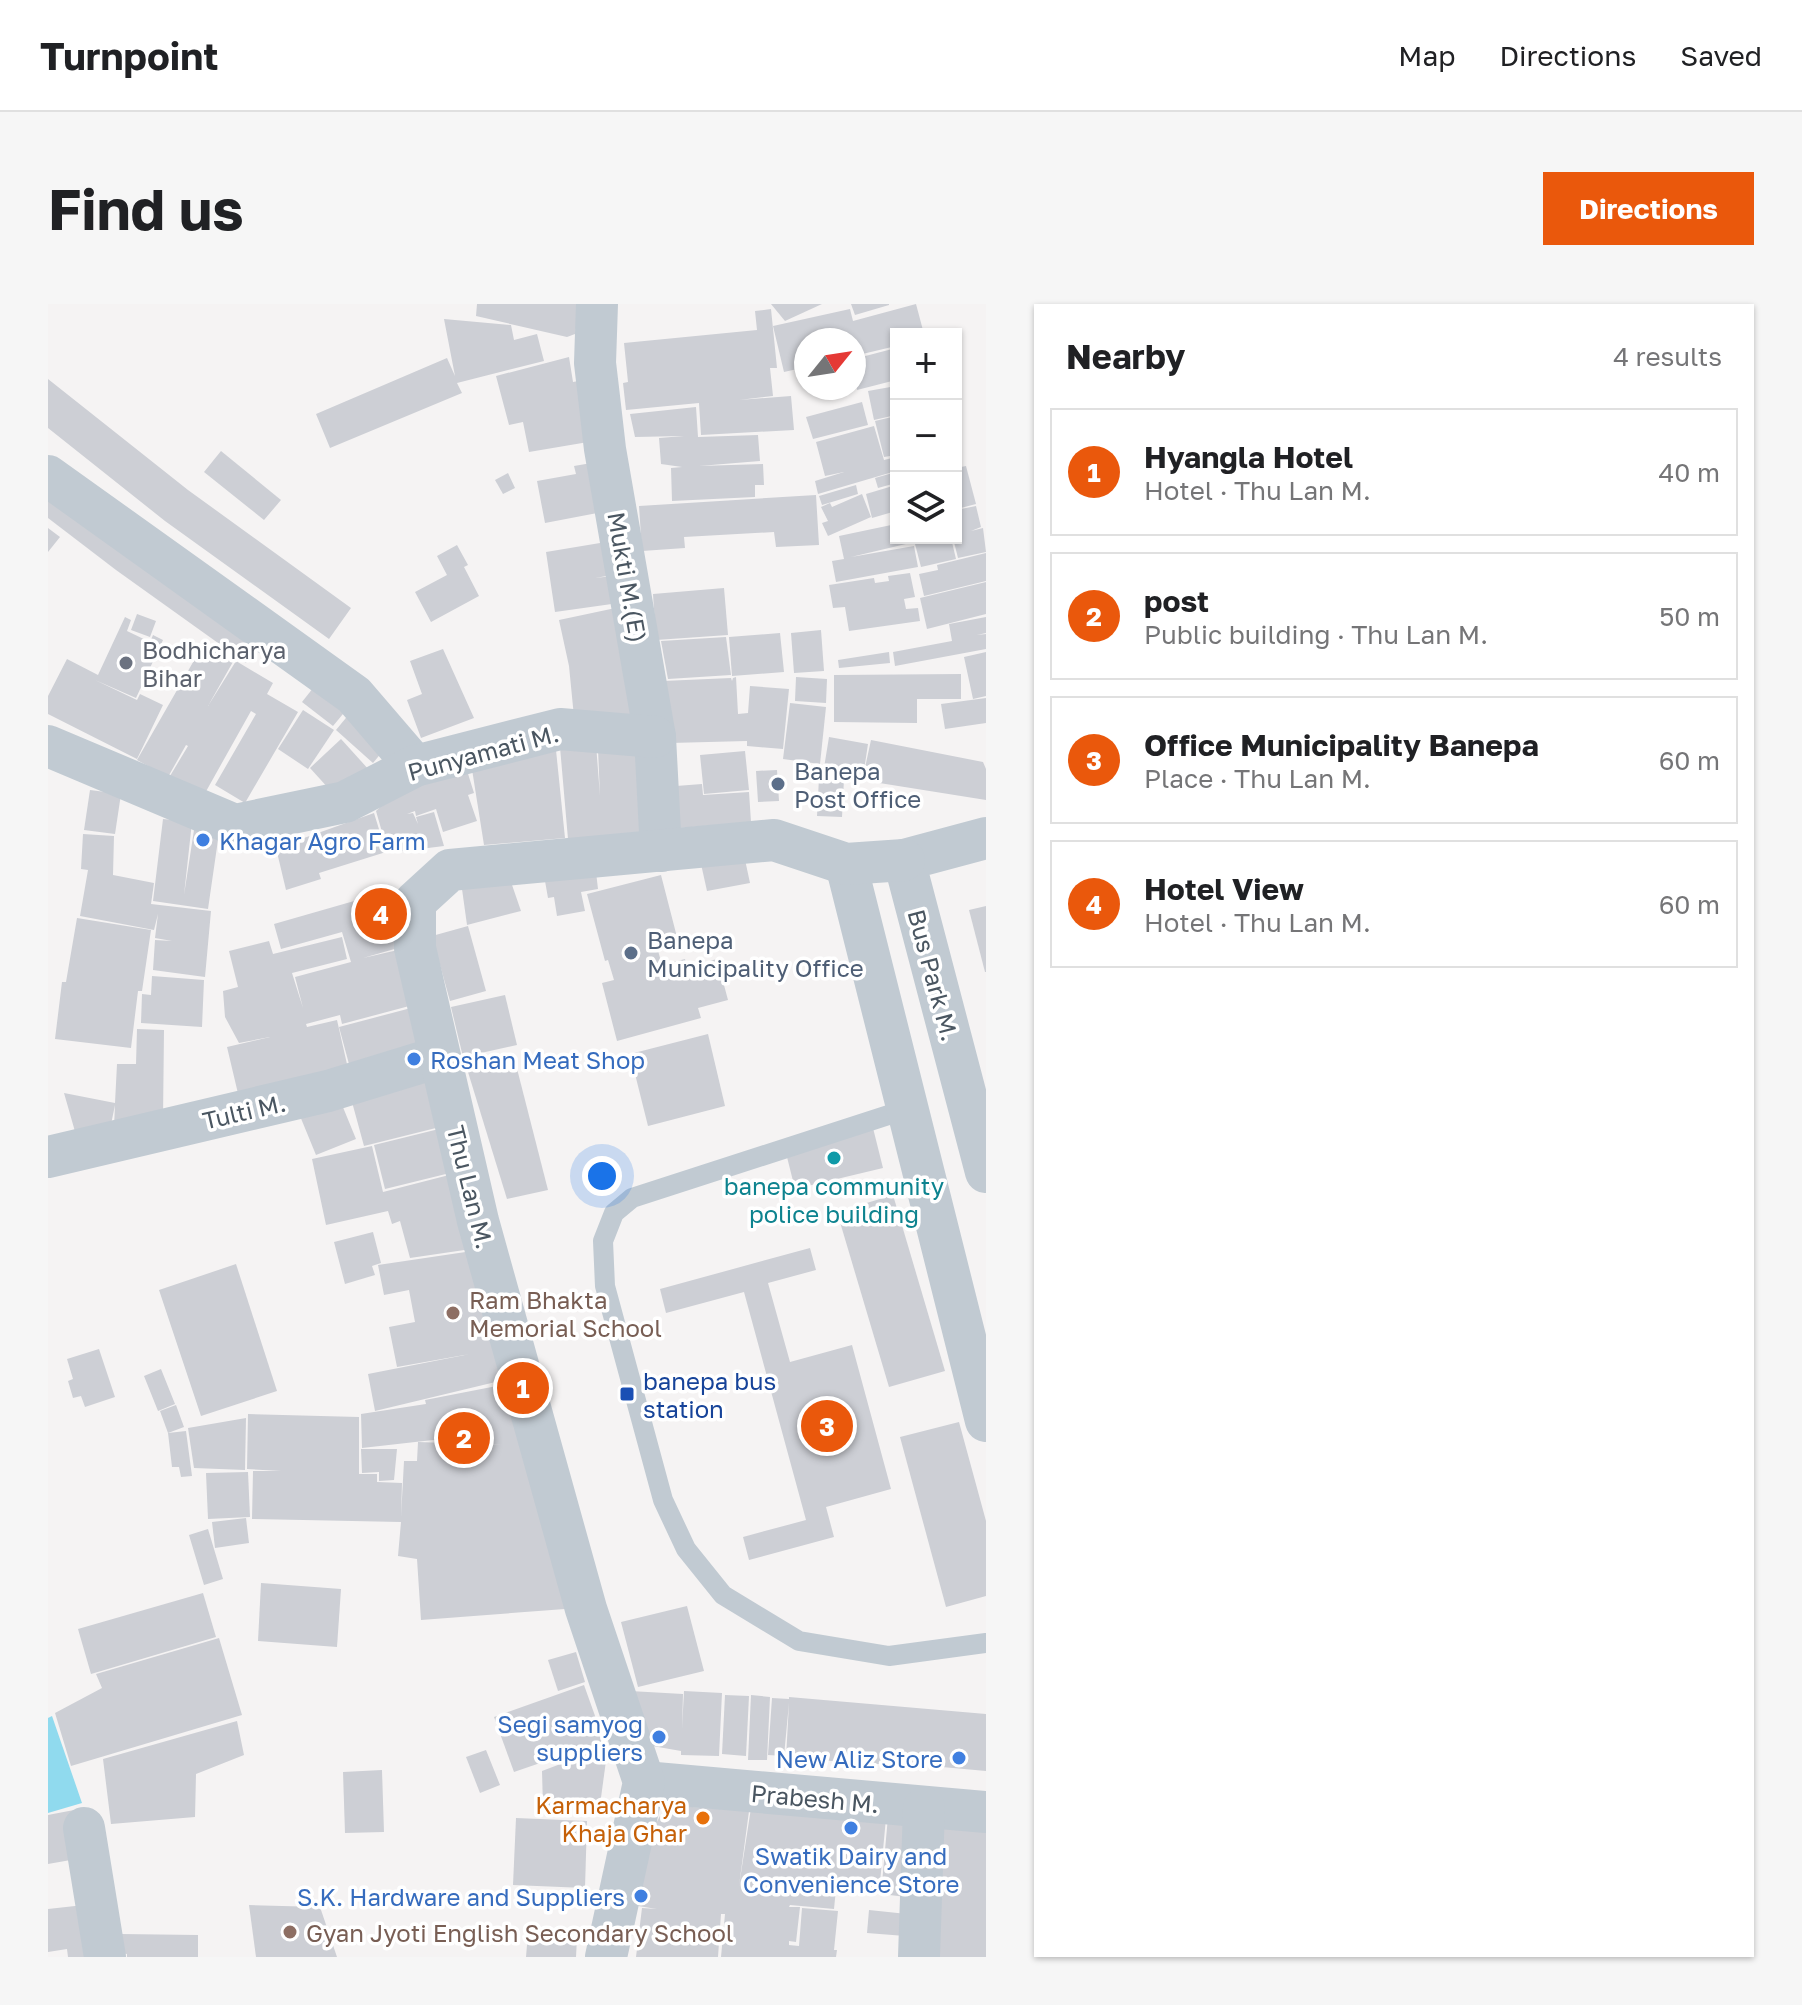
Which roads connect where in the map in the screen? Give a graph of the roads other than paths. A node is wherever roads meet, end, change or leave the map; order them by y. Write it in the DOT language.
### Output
graph roads {
  1 [pos="597,304"];
  2 [pos="48,476"];
  3 [pos="655,737"];
  4 [pos="48,746"];
  5 [pos="415,766"];
  6 [pos="986,838"];
  7 [pos="661,851"];
  8 [pos="904,860"];
  9 [pos="846,864"];
  10 [pos="439,1057"];
  11 [pos="907,1109"];
  12 [pos="49,1156"];
  13 [pos="986,1172"];
  14 [pos="986,1421"];
  15 [pos="986,1643"];
  16 [pos="644,1782"];
  17 [pos="924,1808"];
  18 [pos="986,1812"];
  19 [pos="84,1828"];
  20 [pos="105,1957"];
  21 [pos="606,1957"];
  22 [pos="919,1957"];
  1 -- 3 [label="street, Mukti M.(E)"];
  2 -- 5 [label="street"];
  3 -- 5 [label="street, Punyamati M."];
  3 -- 7 [label="street, Mukti M.(E)"];
  4 -- 5 [label="street, Punyamati M."];
  6 -- 8 [label="street"];
  7 -- 9 [label="street, Thu Lan M."];
  7 -- 10 [label="street, Thu Lan M."];
  8 -- 9 [label="street, Thu Lan M."];
  8 -- 13 [label="street, Bus Park M."];
  9 -- 11 [label="street"];
  10 -- 12 [label="street, Tulti M."];
  10 -- 16 [label="street, Thu Lan M."];
  11 -- 14 [label="street"];
  11 -- 15 [label="lane"];
  16 -- 17 [label="street, Prabesh M."];
  16 -- 21 [label="street"];
  17 -- 18 [label="street, Prabesh M."];
  17 -- 22 [label="street"];
  19 -- 20 [label="street"];
}
